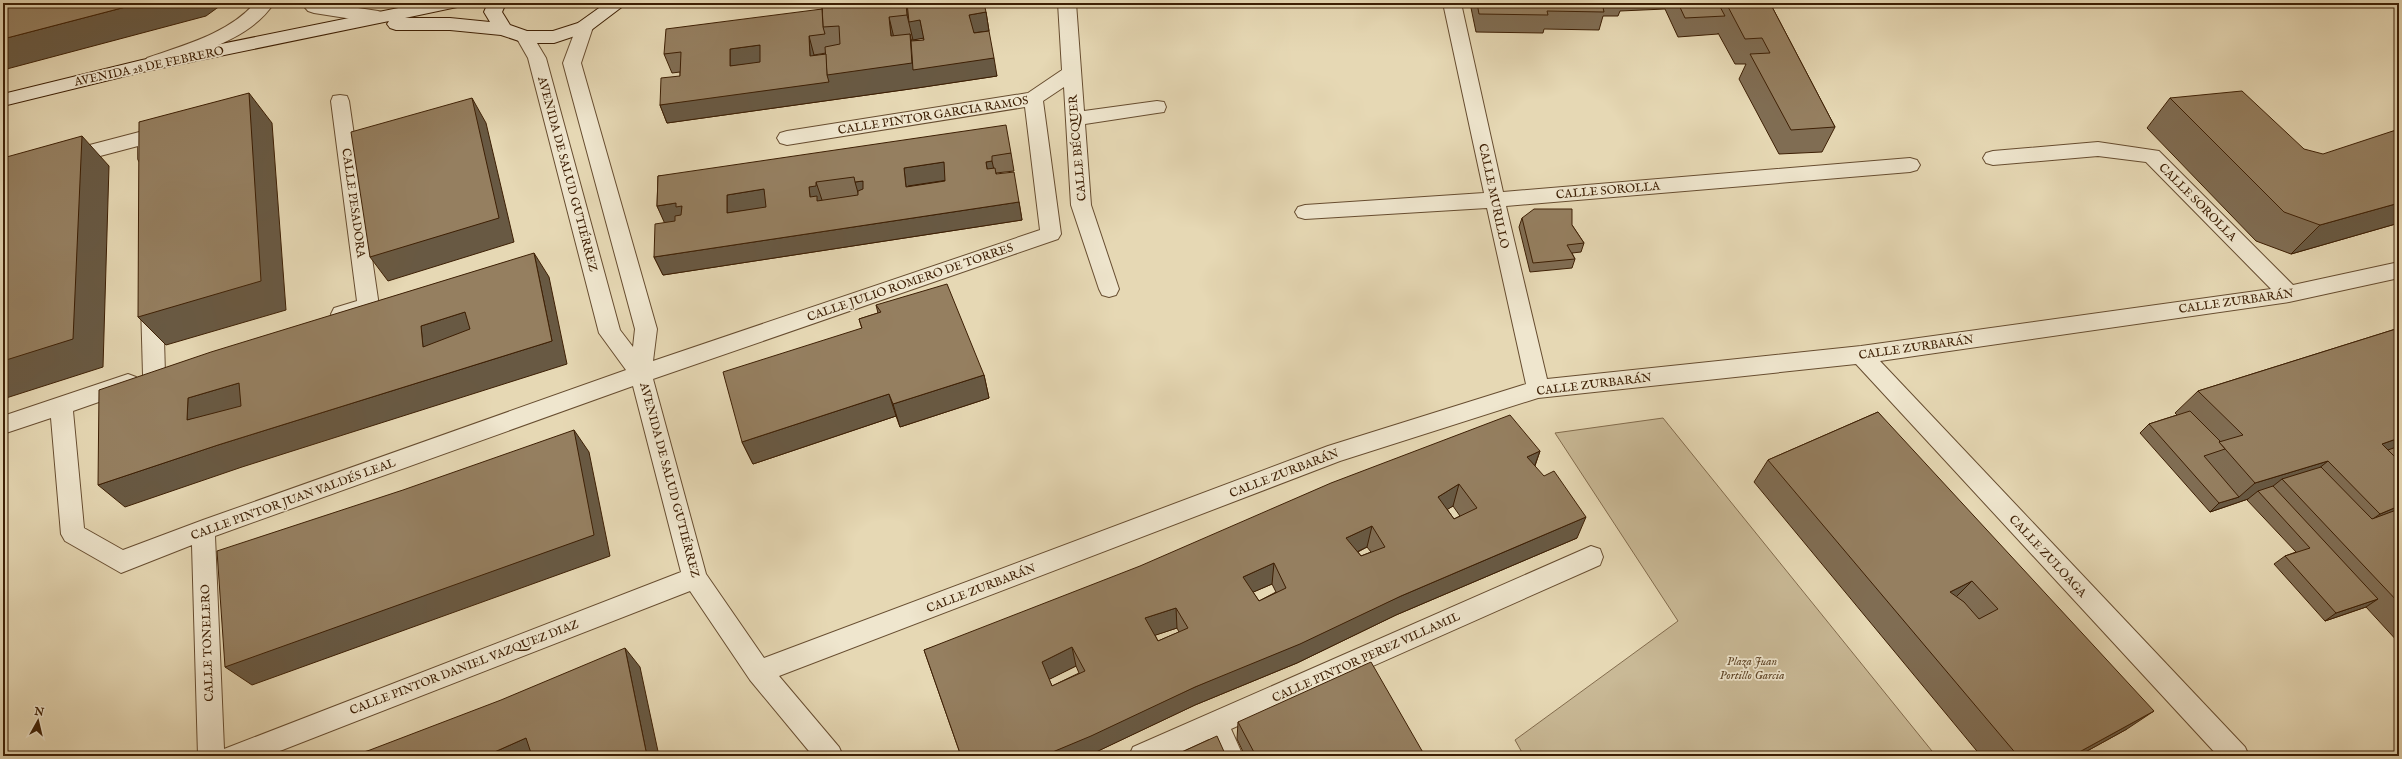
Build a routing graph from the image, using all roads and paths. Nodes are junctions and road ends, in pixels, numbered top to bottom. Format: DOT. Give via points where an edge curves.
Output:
graph roads {
  1 [pos="265,3"];
  2 [pos="310,3"];
  3 [pos="451,3"];
  4 [pos="497,3"];
  5 [pos="1067,3"];
  6 [pos="1452,3"];
  7 [pos="612,5"];
  8 [pos="378,17"];
  9 [pos="584,27"];
  10 [pos="503,29"];
  11 [pos="295,36"];
  12 [pos="525,37"];
  13 [pos="142,66"];
  14 [pos="1071,73"];
  15 [pos="1033,99"];
  16 [pos="3,100"];
  17 [pos="340,101"];
  18 [pos="1157,107"];
  19 [pos="1074,119"];
  20 [pos="787,138"];
  21 [pos="1993,158"];
  22 [pos="48,163"];
  23 [pos="1910,164"];
  24 [pos="148,177"];
  25 [pos="1494,200"];
  26 [pos="1306,212"];
  27 [pos="2399,270"];
  28 [pos="152,288"];
  29 [pos="1109,288"];
  30 [pos="2290,294"];
  31 [pos="324,320"];
  32 [pos="1861,355"];
  33 [pos="176,368"];
  34 [pos="641,374"];
  35 [pos="154,375"];
  36 [pos="1538,389"];
  37 [pos="61,404"];
  38 [pos="3,425"];
  39 [pos="203,530"];
  40 [pos="1591,557"];
  41 [pos="695,578"];
  42 [pos="758,672"];
  43 [pos="1215,724"];
  44 [pos="211,756"];
  45 [pos="234,756"];
  46 [pos="830,756"];
  47 [pos="1142,756"];
  48 [pos="1230,756"];
  49 [pos="2236,756"];
  1 -- 13 [label="street" via="256,14 210,42"];
  2 -- 8 [label="street" via="314,7"];
  3 -- 8 [label="street, AVENIDA 28 DE FEBRERO"];
  4 -- 10 [label="street" via="493,12"];
  5 -- 14 [label="street, CALLE BÉCQUER"];
  6 -- 25 [label="street, CALLE MURILLO"];
  7 -- 9 [label="street"];
  8 -- 11 [label="street, AVENIDA 28 DE FEBRERO"];
  9 -- 12 [label="street, AVENIDA 28 DE FEBRERO" via="554,37"];
  9 -- 34 [label="street, AVENIDA DE SALUD GUTIÉRREZ" via="572,63 646,329"];
  10 -- 11 [label="street, AVENIDA 28 DE FEBRERO" via="399,23"];
  10 -- 12 [label="street, AVENIDA 28 DE FEBRERO"];
  11 -- 13 [label="street, AVENIDA 28 DE FEBRERO"];
  12 -- 34 [label="street, AVENIDA DE SALUD GUTIÉRREZ" via="537,58 610,333"];
  13 -- 16 [label="street, AVENIDA 28 DE FEBRERO"];
  14 -- 15 [label="street, CALLE PINTOR GARCIA RAMOS"];
  14 -- 19 [label="street, CALLE BÉCQUER"];
  15 -- 20 [label="street, CALLE PINTOR GARCIA RAMOS"];
  15 -- 34 [label="street, CALLE JULIO ROMERO DE TORRES" via="1051,234"];
  17 -- 31 [label="street, CALLE PESADORA" via="368,306"];
  18 -- 19 [label="street"];
  19 -- 29 [label="street, CALLE BÉCQUER" via="1081,205"];
  21 -- 30 [label="street, CALLE SOROLLA" via="2098,149 2152,156"];
  22 -- 24 [label="street" via="147,137"];
  23 -- 25 [label="street, CALLE SOROLLA"];
  25 -- 26 [label="street, CALLE SOROLLA"];
  25 -- 36 [label="street, CALLE MURILLO"];
  27 -- 30 [label="street, CALLE ZURBARÁN"];
  28 -- 35 [label="street"];
  30 -- 32 [label="street, CALLE ZURBARÁN"];
  32 -- 36 [label="street, CALLE ZURBARÁN"];
  32 -- 49 [label="street, CALLE ZULOAGA"];
  33 -- 35 [label="street"];
  34 -- 39 [label="street, CALLE PINTOR JUAN VALDÉS LEAL"];
  34 -- 41 [label="street, AVENIDA DE SALUD GUTIÉRREZ"];
  35 -- 37 [label="street"];
  36 -- 42 [label="street, CALLE ZURBARÁN" via="1336,453"];
  37 -- 38 [label="street"];
  37 -- 39 [label="street, CALLE PINTOR JUAN VALDÉS LEAL" via="73,534 121,562"];
  39 -- 44 [label="street, CALLE TONELERO"];
  40 -- 43 [label="street, CALLE PINTOR PEREZ VILLAMIL"];
  41 -- 42 [label="street, AVENIDA DE SALUD GUTIÉRREZ"];
  41 -- 45 [label="street, CALLE PINTOR DANIEL VAZQUEZ DIAZ"];
  42 -- 46 [label="street, AVENIDA DE SALUD GUTIÉRREZ"];
  43 -- 47 [label="street, CALLE PINTOR PEREZ VILLAMIL"];
  43 -- 48 [label="street"];
}
